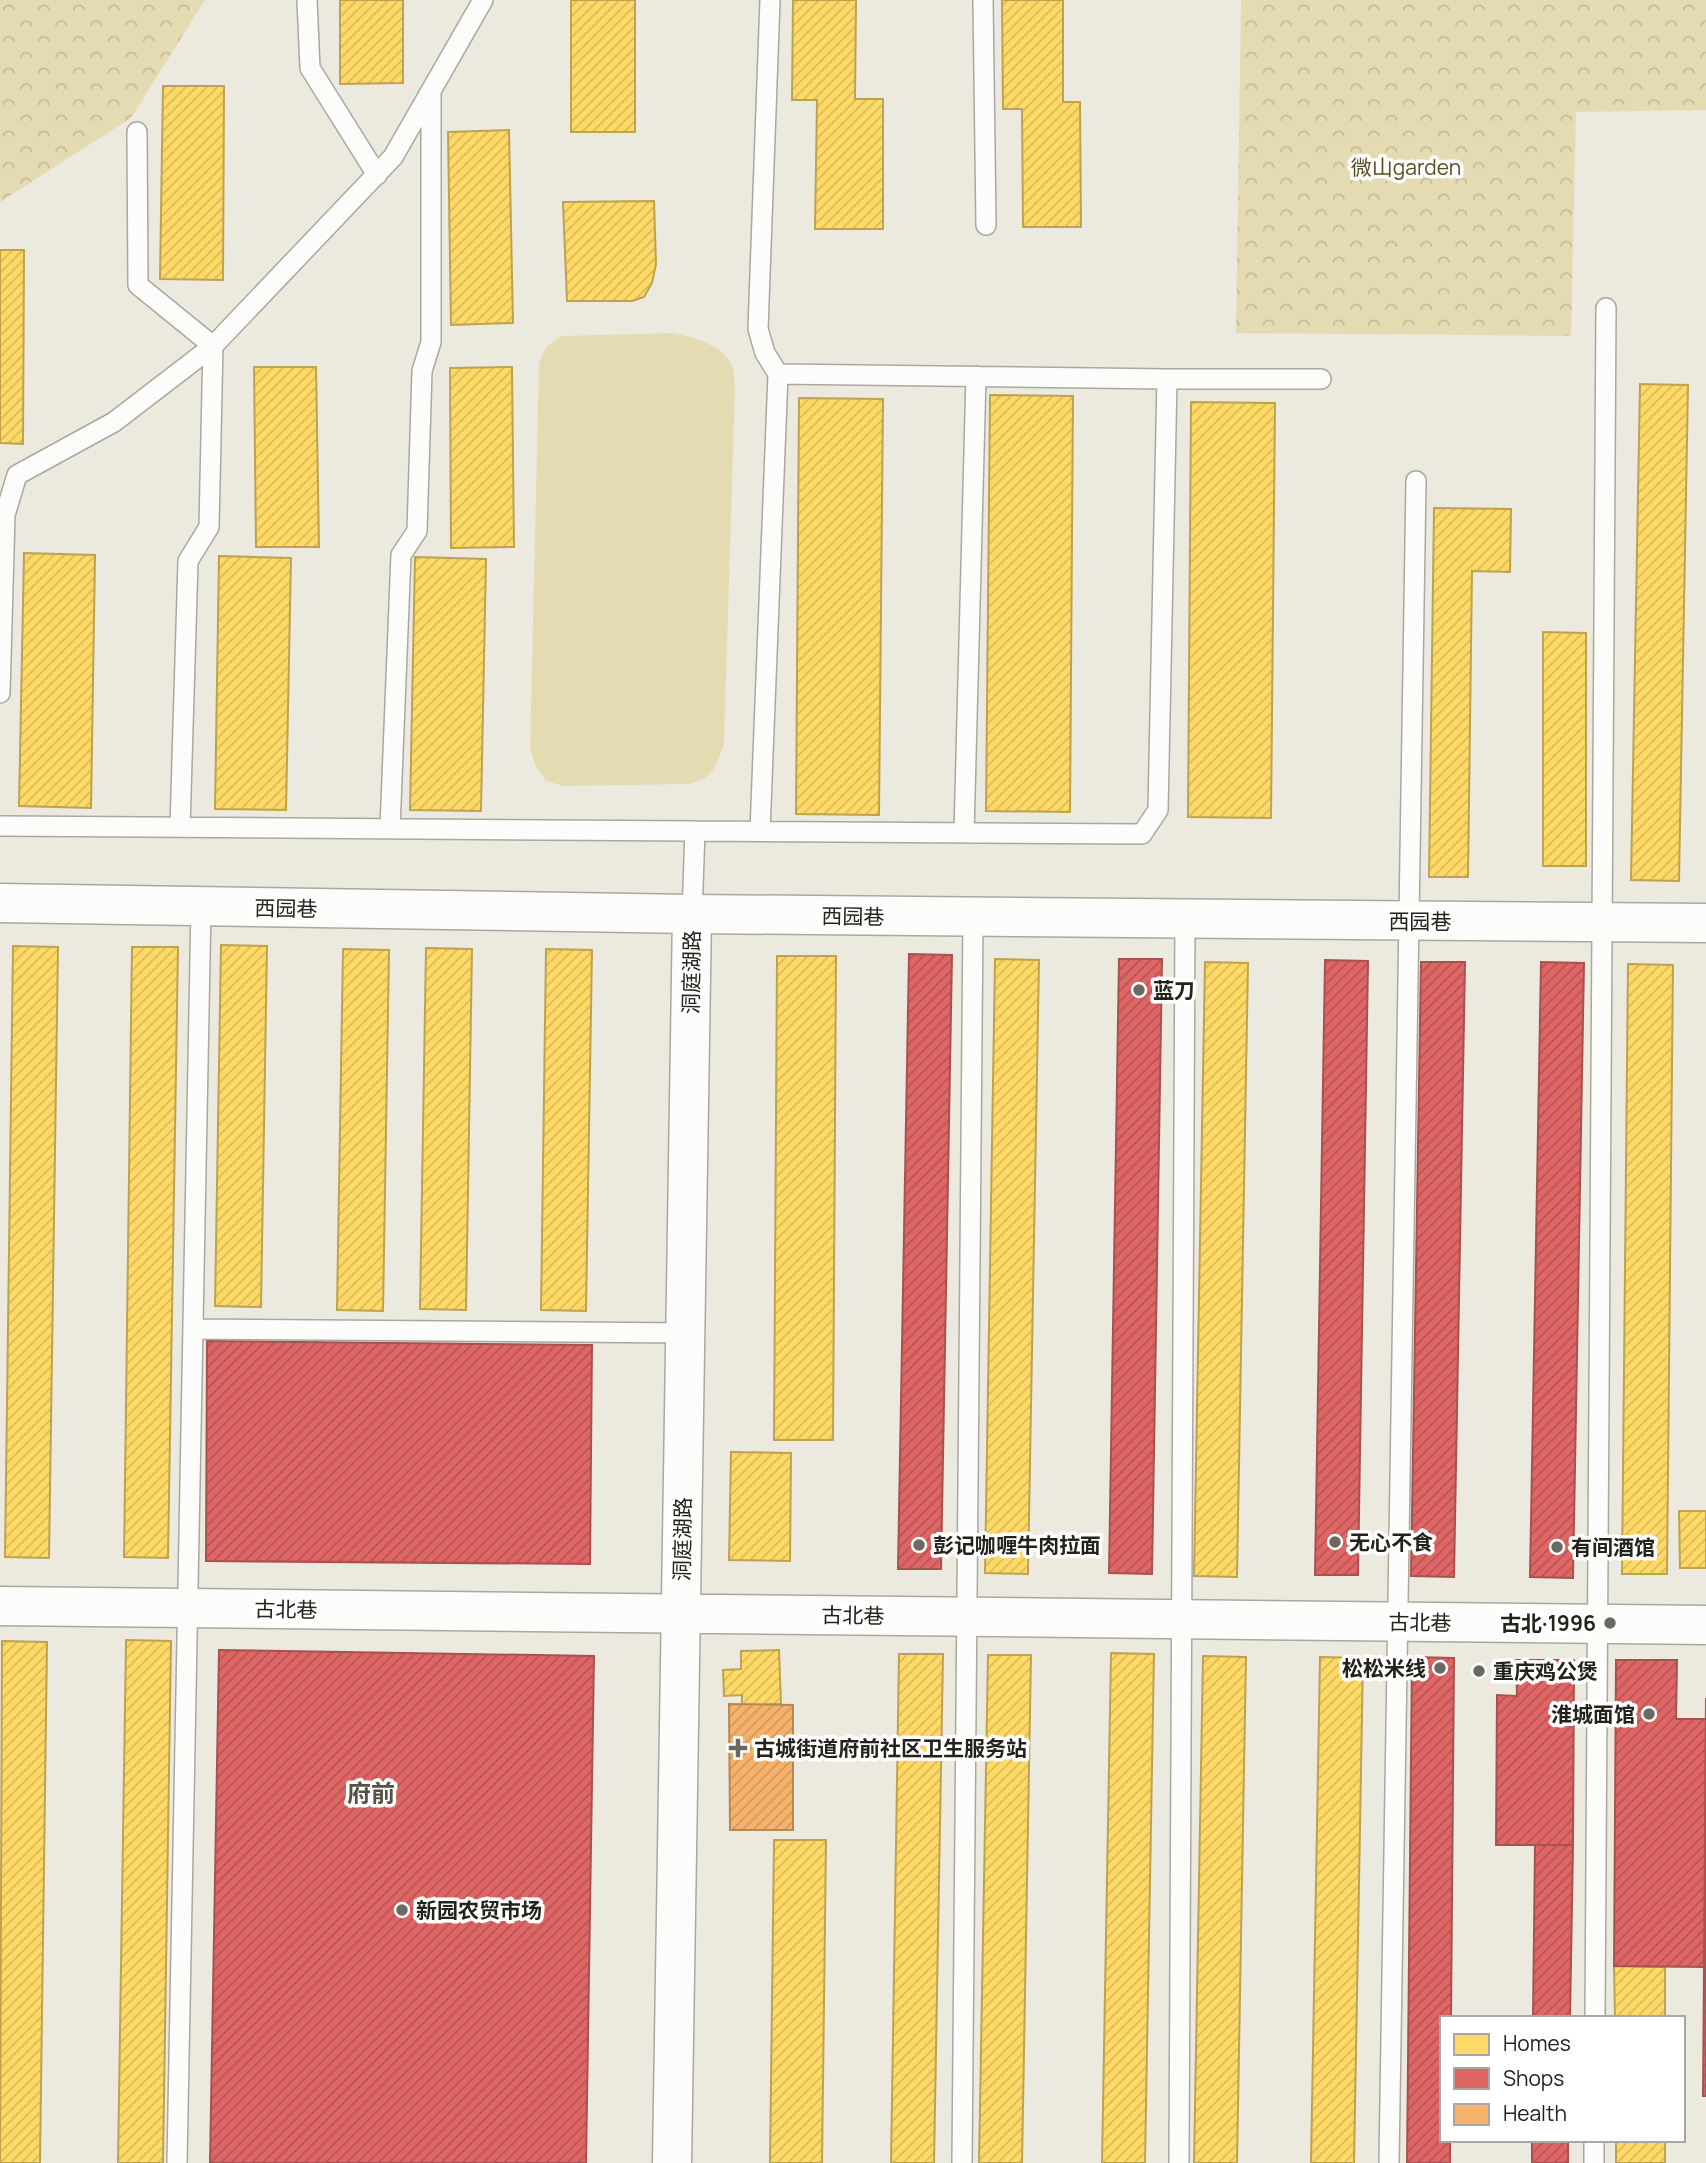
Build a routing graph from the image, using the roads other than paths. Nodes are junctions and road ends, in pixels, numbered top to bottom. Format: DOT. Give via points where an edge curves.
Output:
graph roads {
  1 [pos="307,0"];
  2 [pos="483,0"];
  3 [pos="770,0"];
  4 [pos="983,0"];
  5 [pos="431,91"];
  6 [pos="137,132"];
  7 [pos="377,175"];
  8 [pos="986,225"];
  9 [pos="1606,308"];
  10 [pos="213,346"];
  11 [pos="778,374"];
  12 [pos="976,376"];
  13 [pos="1167,379"];
  14 [pos="1321,379"];
  15 [pos="1416,481"];
  16 [pos="3,514"];
  17 [pos="0,693"];
  18 [pos="0,826"];
  19 [pos="180,827"];
  20 [pos="390,828"];
  21 [pos="695,831"];
  22 [pos="761,831"];
  23 [pos="964,832"];
  24 [pos="0,903"];
  25 [pos="201,906"];
  26 [pos="692,914"];
  27 [pos="973,917"];
  28 [pos="1185,919"];
  29 [pos="1409,920"];
  30 [pos="1601,922"];
  31 [pos="1706,923"];
  32 [pos="193,1329"];
  33 [pos="685,1333"];
  34 [pos="0,1606"];
  35 [pos="188,1608"];
  36 [pos="681,1613"];
  37 [pos="967,1617"];
  38 [pos="1180,1619"];
  39 [pos="1398,1622"];
  40 [pos="1598,1624"];
  41 [pos="1706,1625"];
  42 [pos="1595,2016"];
  43 [pos="1594,2142"];
  44 [pos="177,2163"];
  45 [pos="673,2163"];
  46 [pos="962,2163"];
  47 [pos="1179,2163"];
  48 [pos="1389,2163"];
  49 [pos="1594,2163"];
  1 -- 7 [label="lane" via="310,68"];
  2 -- 5 [label="lane"];
  3 -- 11 [label="lane" via="758,329 765,354"];
  4 -- 8 [label="lane"];
  5 -- 7 [label="lane" via="393,157"];
  5 -- 20 [label="lane" via="432,342 422,371 417,531 401,555"];
  6 -- 10 [label="lane" via="138,285"];
  7 -- 10 [label="lane"];
  9 -- 30 [label="lane"];
  10 -- 16 [label="lane" via="114,422 17,475"];
  10 -- 19 [label="lane" via="209,527 188,561"];
  11 -- 12 [label="lane"];
  11 -- 22 [label="lane"];
  12 -- 13 [label="lane"];
  12 -- 23 [label="lane"];
  13 -- 14 [label="lane"];
  13 -- 23 [label="lane" via="1158,810 1142,834"];
  15 -- 29 [label="lane"];
  16 -- 17 [label="lane"];
  18 -- 19 [label="lane"];
  19 -- 20 [label="lane"];
  20 -- 21 [label="lane"];
  21 -- 22 [label="lane"];
  21 -- 26 [label="lane"];
  22 -- 23 [label="lane"];
  24 -- 25 [label="street, 西园巷"];
  25 -- 26 [label="street, 西园巷"];
  25 -- 32 [label="lane"];
  26 -- 27 [label="street, 西园巷"];
  26 -- 33 [label="street, 洞庭湖路"];
  27 -- 28 [label="street, 西园巷"];
  27 -- 37 [label="lane"];
  28 -- 29 [label="street, 西园巷"];
  28 -- 38 [label="lane"];
  29 -- 30 [label="street, 西园巷"];
  29 -- 39 [label="lane"];
  30 -- 31 [label="street, 西园巷"];
  30 -- 40 [label="lane"];
  32 -- 33 [label="lane"];
  32 -- 35 [label="lane"];
  33 -- 36 [label="street, 洞庭湖路"];
  34 -- 35 [label="street, 古北巷"];
  35 -- 36 [label="street, 古北巷"];
  35 -- 44 [label="lane"];
  36 -- 37 [label="street, 古北巷"];
  36 -- 45 [label="street, 洞庭湖路"];
  37 -- 38 [label="street, 古北巷"];
  37 -- 46 [label="lane"];
  38 -- 39 [label="street, 古北巷"];
  38 -- 47 [label="lane"];
  39 -- 40 [label="street, 古北巷"];
  39 -- 48 [label="lane"];
  40 -- 41 [label="street, 古北巷"];
  40 -- 42 [label="lane"];
  43 -- 49 [label="lane"];
}
